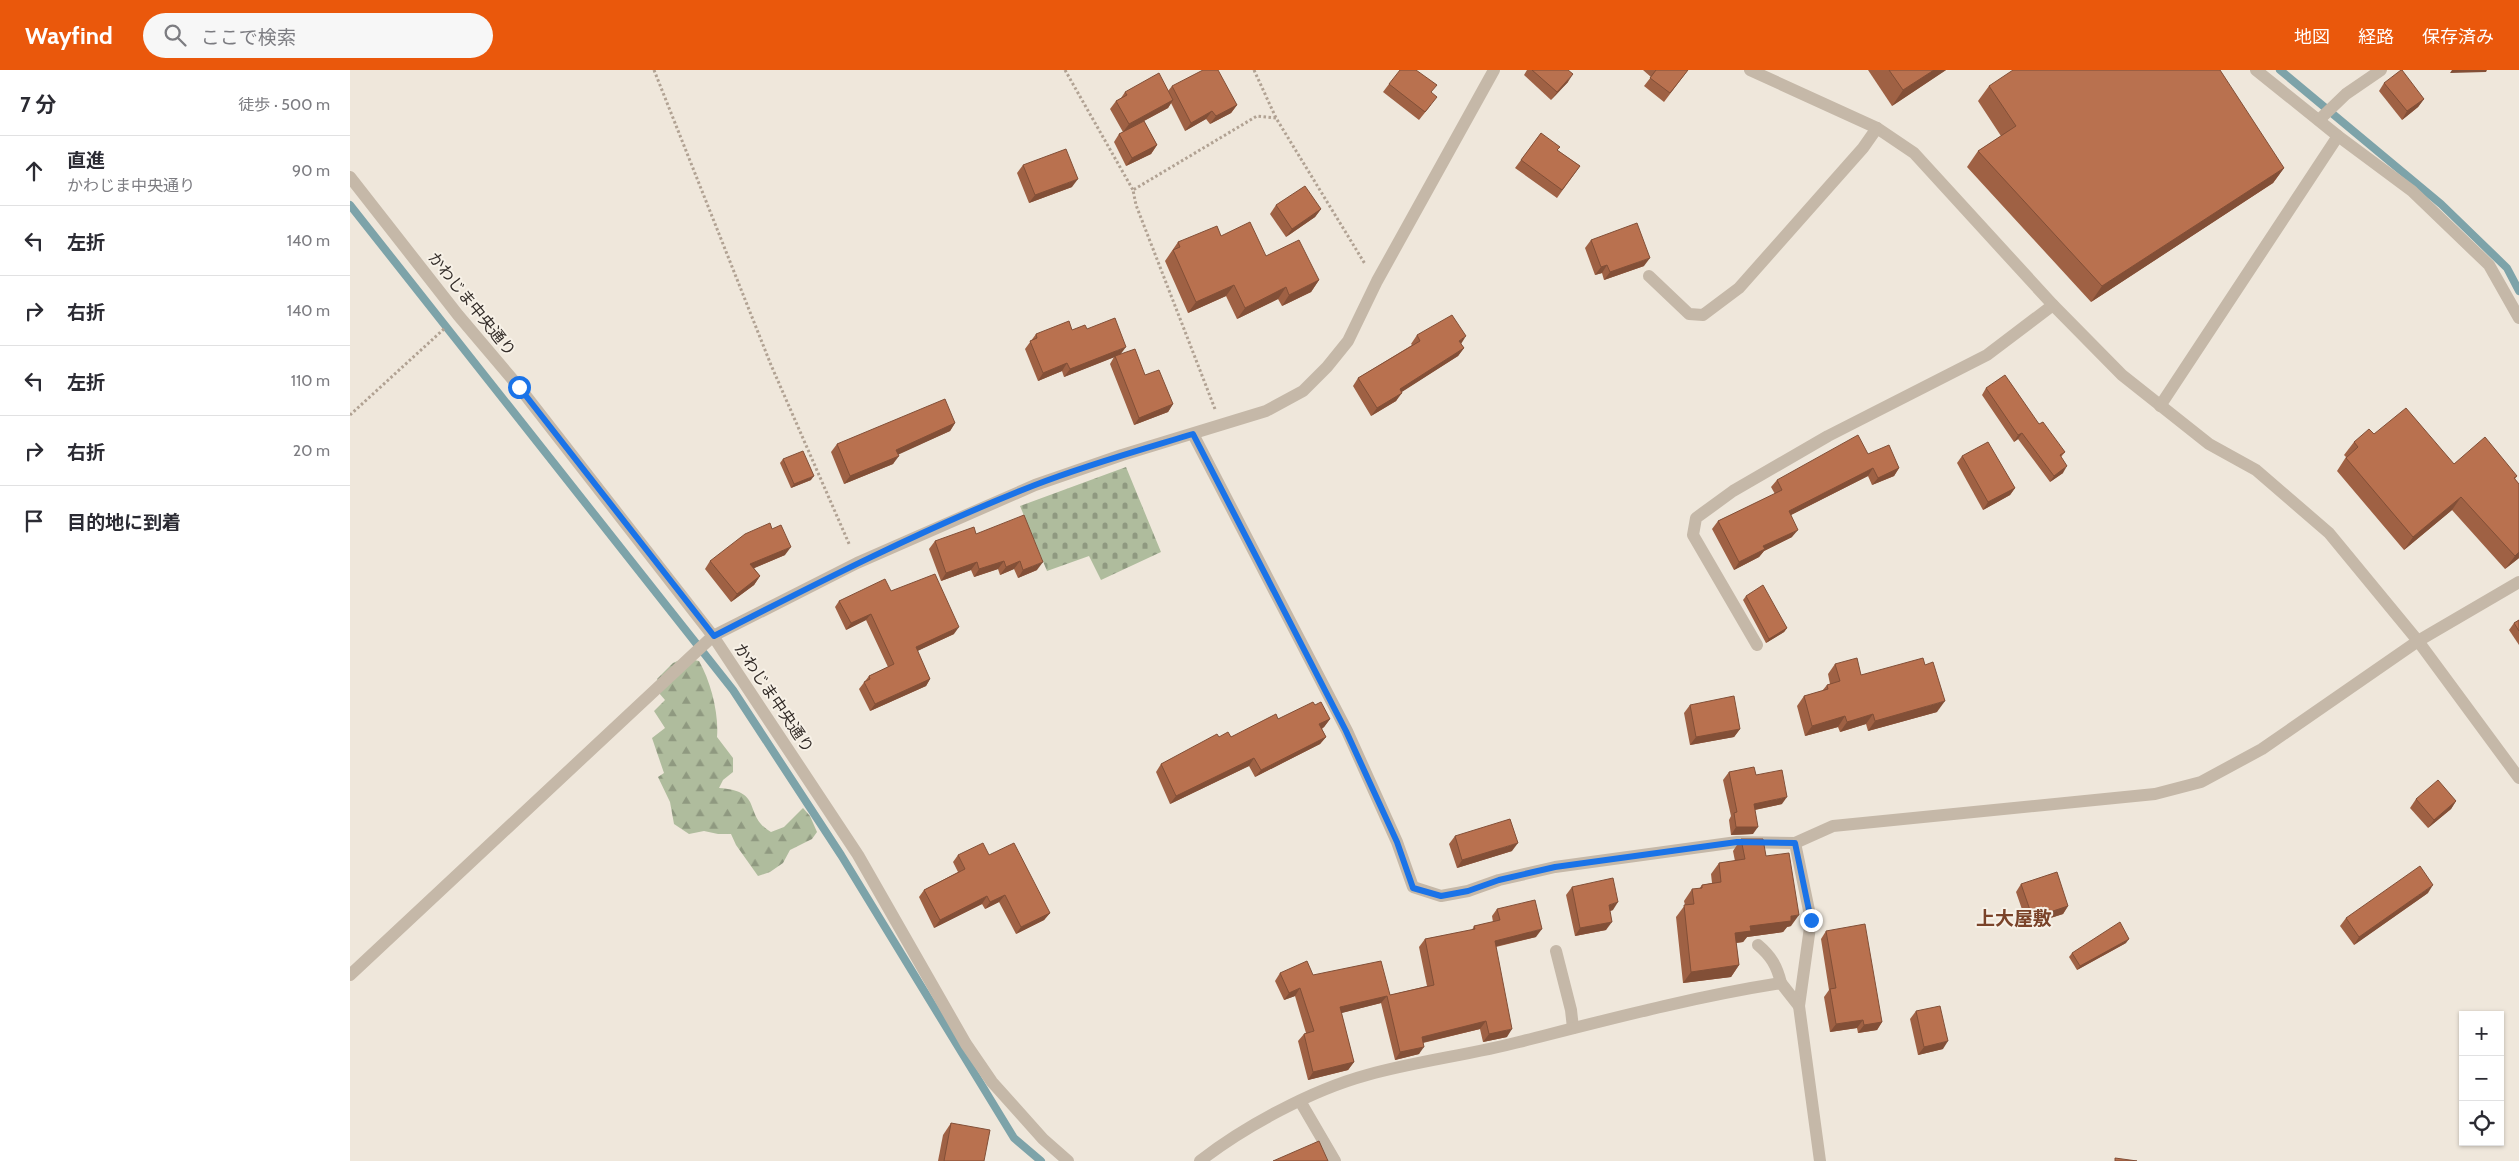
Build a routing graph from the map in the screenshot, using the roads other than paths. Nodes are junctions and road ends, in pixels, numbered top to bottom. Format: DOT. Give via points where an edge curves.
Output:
graph roads {
  1 [pos="1494,70"];
  2 [pos="1750,70"];
  3 [pos="2256,70"];
  4 [pos="2381,70"];
  5 [pos="2318,120"];
  6 [pos="1877,128"];
  7 [pos="2338,136"];
  8 [pos="350,177"];
  9 [pos="1649,276"];
  10 [pos="2053,305"];
  11 [pos="2517,311"];
  12 [pos="2160,406"];
  13 [pos="1193,434"];
  14 [pos="2519,582"];
  15 [pos="714,636"];
  16 [pos="2418,641"];
  17 [pos="1757,645"];
  18 [pos="2519,778"];
  19 [pos="1795,843"];
  20 [pos="1758,945"];
  21 [pos="1556,952"];
  22 [pos="350,975"];
  23 [pos="1781,983"];
  24 [pos="1799,1006"];
  25 [pos="1573,1028"];
  26 [pos="1300,1101"];
  27 [pos="1068,1161"];
  28 [pos="1200,1161"];
  29 [pos="1335,1161"];
  30 [pos="1820,1161"];
  1 -- 13 [label="street" via="1377,280 1348,340 1327,367 1303,391 1266,411"];
  2 -- 6 [label="street"];
  3 -- 5 [label="street"];
  4 -- 5 [label="street" via="2346,94"];
  5 -- 7 [label="street"];
  6 -- 9 [label="street" via="1739,288 1717,306 1703,315 1689,314"];
  6 -- 10 [label="street" via="1914,153"];
  7 -- 11 [label="street" via="2412,191 2490,264"];
  7 -- 12 [label="street"];
  8 -- 15 [label="street, かわじま中央通り"];
  10 -- 12 [label="street" via="2122,375"];
  10 -- 17 [label="street" via="1987,355 1828,436 1733,491 1696,518 1693,535"];
  12 -- 16 [label="street" via="2209,444 2256,470 2329,533"];
  13 -- 15 [label="street" via="1035,485 857,563"];
  13 -- 19 [label="street" via="1346,731 1397,842 1413,888 1441,896 1555,867 1737,842"];
  14 -- 16 [label="street"];
  15 -- 22 [label="street"];
  15 -- 27 [label="street, かわじま中央通り" via="858,855 982,1067 1016,1111"];
  16 -- 18 [label="street"];
  16 -- 19 [label="street" via="2262,749 2201,782 2155,794 1833,826"];
  19 -- 24 [label="street" via="1811,920"];
  20 -- 23 [label="street" via="1778,968"];
  21 -- 25 [label="street"];
  23 -- 24 [label="street"];
  23 -- 25 [label="street" via="1716,993"];
  24 -- 30 [label="street"];
  25 -- 26 [label="street" via="1365,1075"];
  26 -- 28 [label="street" via="1250,1127"];
  26 -- 29 [label="street"];
}
